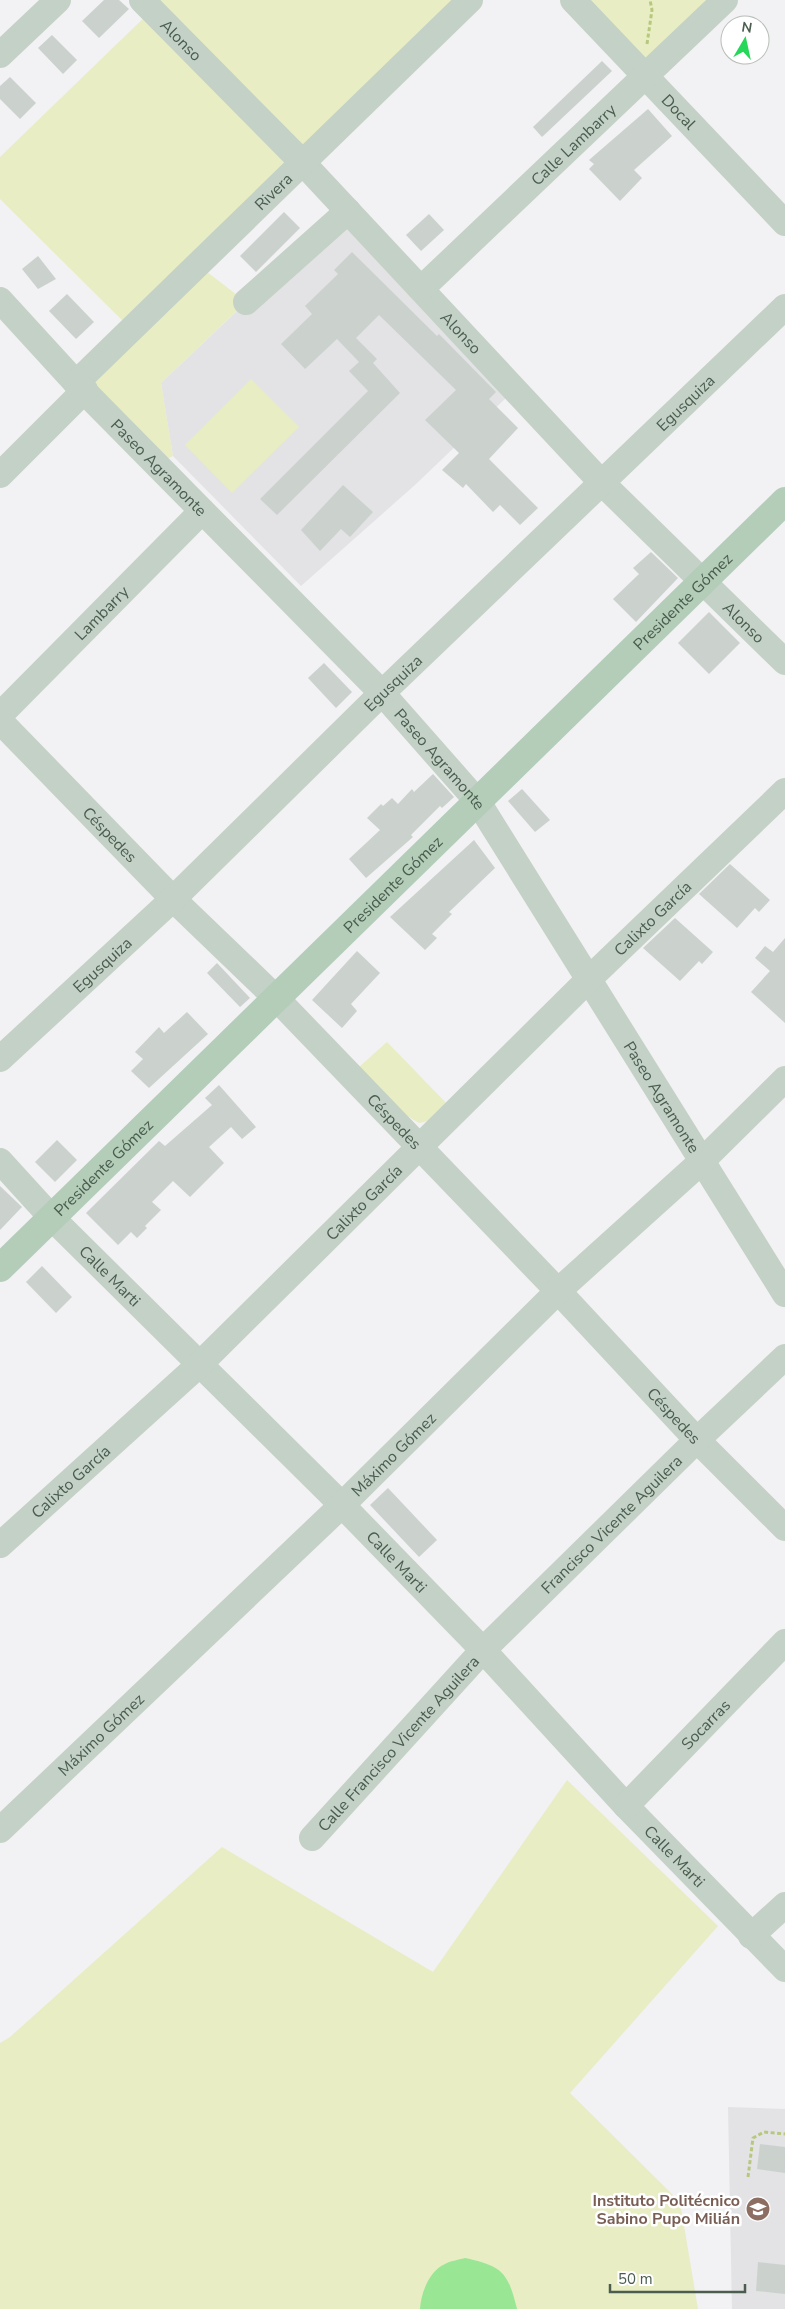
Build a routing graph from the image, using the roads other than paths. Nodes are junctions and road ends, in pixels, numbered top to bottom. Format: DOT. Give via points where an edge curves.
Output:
graph roads {
  1 [pos="58,0"];
  2 [pos="142,0"];
  3 [pos="470,0"];
  4 [pos="572,0"];
  5 [pos="725,0"];
  6 [pos="0,56"];
  7 [pos="645,77"];
  8 [pos="303,163"];
  9 [pos="348,211"];
  10 [pos="785,223"];
  11 [pos="421,289"];
  12 [pos="246,302"];
  13 [pos="2,306"];
  14 [pos="785,307"];
  15 [pos="81,386"];
  16 [pos="0,475"];
  17 [pos="602,482"];
  18 [pos="785,501"];
  19 [pos="202,511"];
  20 [pos="704,580"];
  21 [pos="785,662"];
  22 [pos="382,693"];
  23 [pos="0,715"];
  24 [pos="0,721"];
  25 [pos="785,791"];
  26 [pos="478,802"];
  27 [pos="173,899"];
  28 [pos="589,979"];
  29 [pos="277,999"];
  30 [pos="0,1059"];
  31 [pos="785,1079"];
  32 [pos="419,1147"];
  33 [pos="0,1161"];
  34 [pos="701,1162"];
  35 [pos="52,1218"];
  36 [pos="0,1268"];
  37 [pos="558,1290"];
  38 [pos="785,1294"];
  39 [pos="785,1357"];
  40 [pos="200,1364"];
  41 [pos="697,1440"];
  42 [pos="342,1505"];
  43 [pos="785,1528"];
  44 [pos="0,1544"];
  45 [pos="785,1642"];
  46 [pos="483,1650"];
  47 [pos="626,1806"];
  48 [pos="1,1825"];
  49 [pos="312,1838"];
  50 [pos="785,1905"];
  51 [pos="751,1936"];
  52 [pos="785,1969"];
  1 -- 6 [label="street"];
  2 -- 8 [label="street, Alonso"];
  3 -- 8 [label="street, Rivera"];
  4 -- 7 [label="street, Docal"];
  5 -- 7 [label="street, Calle Lambarry"];
  7 -- 10 [label="street, Docal"];
  7 -- 11 [label="street, Calle Lambarry"];
  8 -- 9 [label="street, Alonso"];
  8 -- 15 [label="street, Rivera"];
  9 -- 11 [label="street, Alonso"];
  9 -- 12 [label="street"];
  11 -- 17 [label="street, Alonso"];
  13 -- 15 [label="street, Paseo Agramonte"];
  14 -- 17 [label="street, Egusquiza"];
  15 -- 16 [label="street, Rivera"];
  15 -- 19 [label="street, Paseo Agramonte"];
  17 -- 20 [label="street, Alonso"];
  17 -- 22 [label="street, Egusquiza"];
  18 -- 20 [label="main road, Presidente Gómez"];
  19 -- 22 [label="street, Paseo Agramonte"];
  19 -- 23 [label="street, Lambarry"];
  20 -- 21 [label="street, Alonso"];
  20 -- 26 [label="main road, Presidente Gómez"];
  22 -- 26 [label="street, Paseo Agramonte"];
  22 -- 27 [label="street, Egusquiza"];
  24 -- 27 [label="street, Céspedes"];
  25 -- 28 [label="street, Calixto García"];
  26 -- 28 [label="street, Paseo Agramonte"];
  26 -- 29 [label="main road, Presidente Gómez"];
  27 -- 29 [label="street, Céspedes"];
  27 -- 30 [label="street, Egusquiza"];
  28 -- 32 [label="street, Calixto García"];
  28 -- 34 [label="street, Paseo Agramonte"];
  29 -- 32 [label="street, Céspedes"];
  29 -- 35 [label="main road, Presidente Gómez"];
  31 -- 34 [label="street, Máximo Gómez"];
  32 -- 37 [label="street, Céspedes"];
  32 -- 40 [label="street, Calixto García"];
  33 -- 35 [label="street, Calle Marti"];
  34 -- 37 [label="street, Máximo Gómez"];
  34 -- 38 [label="street, Paseo Agramonte"];
  35 -- 36 [label="main road, Presidente Gómez"];
  35 -- 40 [label="street, Calle Marti"];
  37 -- 41 [label="street, Céspedes"];
  37 -- 42 [label="street, Máximo Gómez"];
  39 -- 41 [label="street, Francisco Vicente Aguilera"];
  40 -- 42 [label="street, Calle Marti"];
  40 -- 44 [label="street, Calixto García"];
  41 -- 43 [label="street, Céspedes"];
  41 -- 46 [label="street, Francisco Vicente Aguilera"];
  42 -- 46 [label="street, Calle Marti"];
  42 -- 48 [label="street, Máximo Gómez"];
  45 -- 47 [label="street, Socarras"];
  46 -- 47 [label="street, Calle Marti"];
  46 -- 49 [label="street, Calle Francisco Vicente Aguilera"];
  47 -- 51 [label="street, Calle Marti"];
  50 -- 51 [label="street"];
  51 -- 52 [label="street, Calle Marti"];
}
